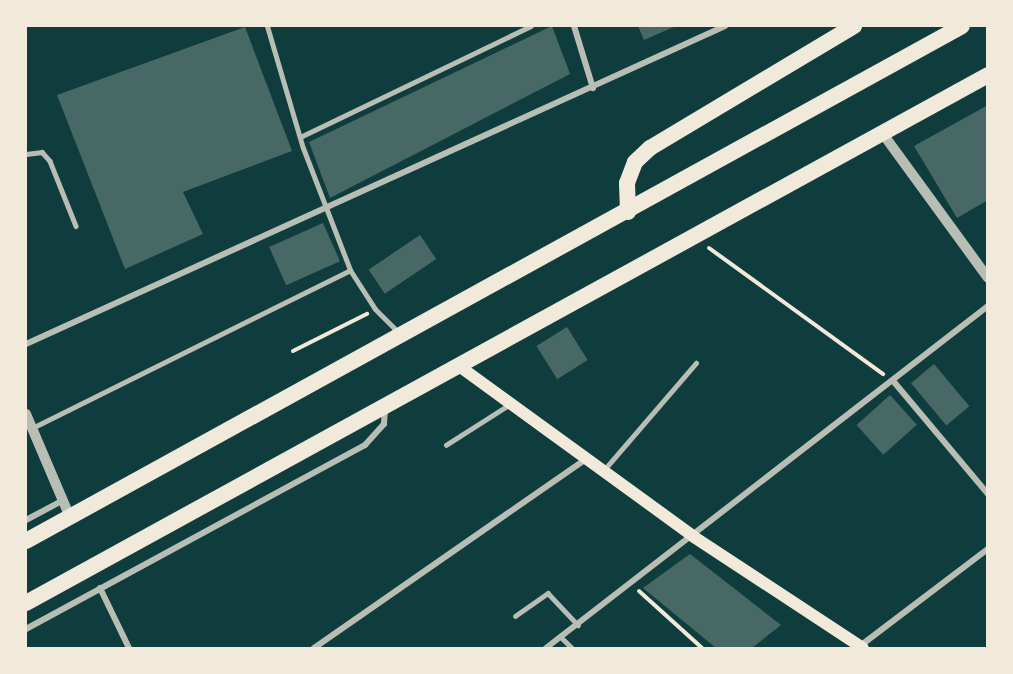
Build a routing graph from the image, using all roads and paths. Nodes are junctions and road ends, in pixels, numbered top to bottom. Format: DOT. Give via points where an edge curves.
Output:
graph roads {
  1 [pos="267,26"];
  2 [pos="531,26"];
  3 [pos="574,26"];
  4 [pos="725,26"];
  5 [pos="854,26"];
  6 [pos="962,26"];
  7 [pos="987,75"];
  8 [pos="593,88"];
  9 [pos="883,134"];
  10 [pos="300,137"];
  11 [pos="26,154"];
  12 [pos="326,211"];
  13 [pos="628,212"];
  14 [pos="76,226"];
  15 [pos="694,237"];
  16 [pos="350,270"];
  17 [pos="987,278"];
  18 [pos="987,306"];
  19 [pos="375,309"];
  20 [pos="404,337"];
  21 [pos="26,344"];
  22 [pos="293,351"];
  23 [pos="696,363"];
  24 [pos="459,366"];
  25 [pos="894,382"];
  26 [pos="510,404"];
  27 [pos="386,406"];
  28 [pos="26,414"];
  29 [pos="32,428"];
  30 [pos="446,445"];
  31 [pos="585,460"];
  32 [pos="602,473"];
  33 [pos="987,494"];
  34 [pos="60,502"];
  35 [pos="70,517"];
  36 [pos="26,520"];
  37 [pos="694,537"];
  38 [pos="26,541"];
  39 [pos="987,549"];
  40 [pos="632,584"];
  41 [pos="100,588"];
  42 [pos="26,603"];
  43 [pos="515,616"];
  44 [pos="578,625"];
  45 [pos="26,629"];
  46 [pos="561,638"];
  47 [pos="129,648"];
  48 [pos="314,648"];
  49 [pos="546,648"];
  50 [pos="572,648"];
  51 [pos="702,648"];
  52 [pos="860,648"];
  1 -- 10 [label="street"];
  2 -- 10 [label="street"];
  3 -- 8 [label="street"];
  4 -- 8 [label="street"];
  5 -- 13 [label="highway" via="650,148 634,162 627,183"];
  6 -- 13 [label="highway"];
  7 -- 9 [label="highway"];
  8 -- 12 [label="street"];
  9 -- 15 [label="highway"];
  9 -- 17 [label="street"];
  10 -- 12 [label="street"];
  11 -- 14 [label="lane" via="42,152 50,161"];
  12 -- 16 [label="street"];
  12 -- 21 [label="street"];
  13 -- 20 [label="highway"];
  15 -- 24 [label="highway"];
  15 -- 25 [label="path"];
  16 -- 19 [label="street"];
  16 -- 29 [label="street"];
  18 -- 25 [label="street"];
  19 -- 20 [label="street"];
  19 -- 22 [label="path"];
  20 -- 35 [label="highway"];
  23 -- 32 [label="lane"];
  24 -- 26 [label="main road"];
  24 -- 27 [label="highway"];
  25 -- 33 [label="street"];
  25 -- 37 [label="street"];
  26 -- 30 [label="lane"];
  26 -- 31 [label="main road"];
  27 -- 41 [label="street" via="384,424 365,444"];
  27 -- 42 [label="highway"];
  28 -- 29 [label="street"];
  29 -- 34 [label="street"];
  31 -- 32 [label="main road"];
  31 -- 48 [label="street"];
  32 -- 37 [label="main road"];
  34 -- 35 [label="street"];
  34 -- 36 [label="street"];
  35 -- 38 [label="highway"];
  37 -- 40 [label="street"];
  37 -- 52 [label="main road"];
  39 -- 52 [label="street"];
  40 -- 44 [label="street"];
  40 -- 51 [label="path"];
  41 -- 45 [label="street"];
  41 -- 47 [label="street"];
  43 -- 44 [label="lane" via="548,593"];
  44 -- 46 [label="street"];
  46 -- 49 [label="street"];
  46 -- 50 [label="lane"];
}
